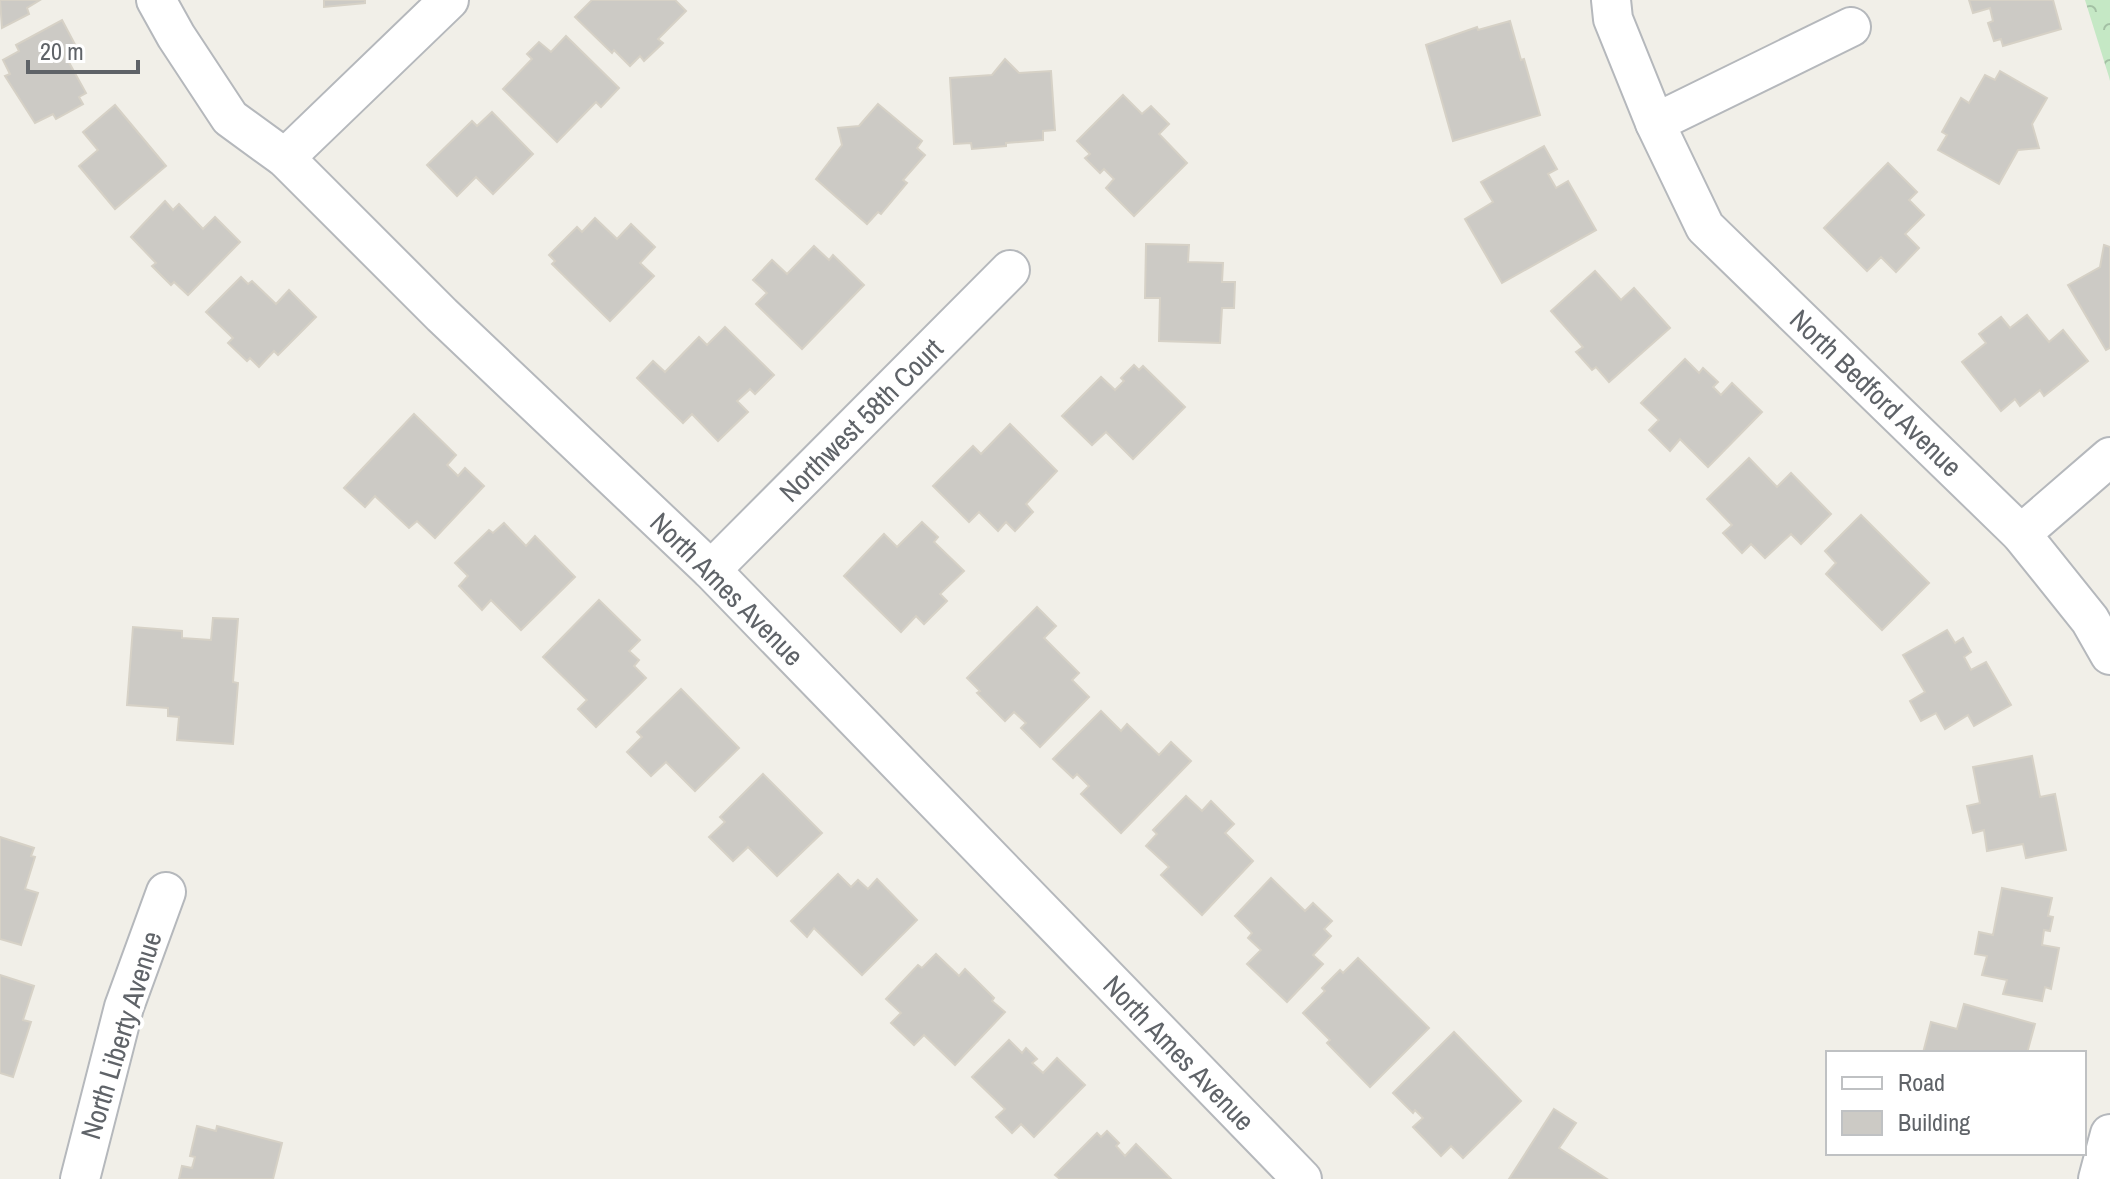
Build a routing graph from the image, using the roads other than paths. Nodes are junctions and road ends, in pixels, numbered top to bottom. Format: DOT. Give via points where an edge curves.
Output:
graph roads {
  1 [pos="156,0"];
  2 [pos="449,0"];
  3 [pos="1611,0"];
  4 [pos="1851,27"];
  5 [pos="1655,123"];
  6 [pos="285,158"];
  7 [pos="1010,270"];
  8 [pos="2110,457"];
  9 [pos="2021,534"];
  10 [pos="711,570"];
  11 [pos="2110,655"];
  12 [pos="166,892"];
  13 [pos="2110,1134"];
  14 [pos="80,1179"];
  15 [pos="1302,1179"];
  16 [pos="2098,1179"];
  1 -- 6 [label="street, North Ames Avenue" via="230,118"];
  2 -- 6 [label="street"];
  3 -- 5 [label="street, North Bedford Avenue" via="1613,19"];
  4 -- 5 [label="street"];
  5 -- 9 [label="street, North Bedford Avenue" via="1705,227"];
  6 -- 10 [label="street, North Ames Avenue"];
  7 -- 10 [label="street, Northwest 58th Court"];
  8 -- 9 [label="street"];
  9 -- 11 [label="street, North Bedford Avenue" via="2090,620"];
  10 -- 15 [label="street, North Ames Avenue"];
  12 -- 14 [label="street, North Liberty Avenue" via="124,1007"];
  13 -- 16 [label="street"];
}
